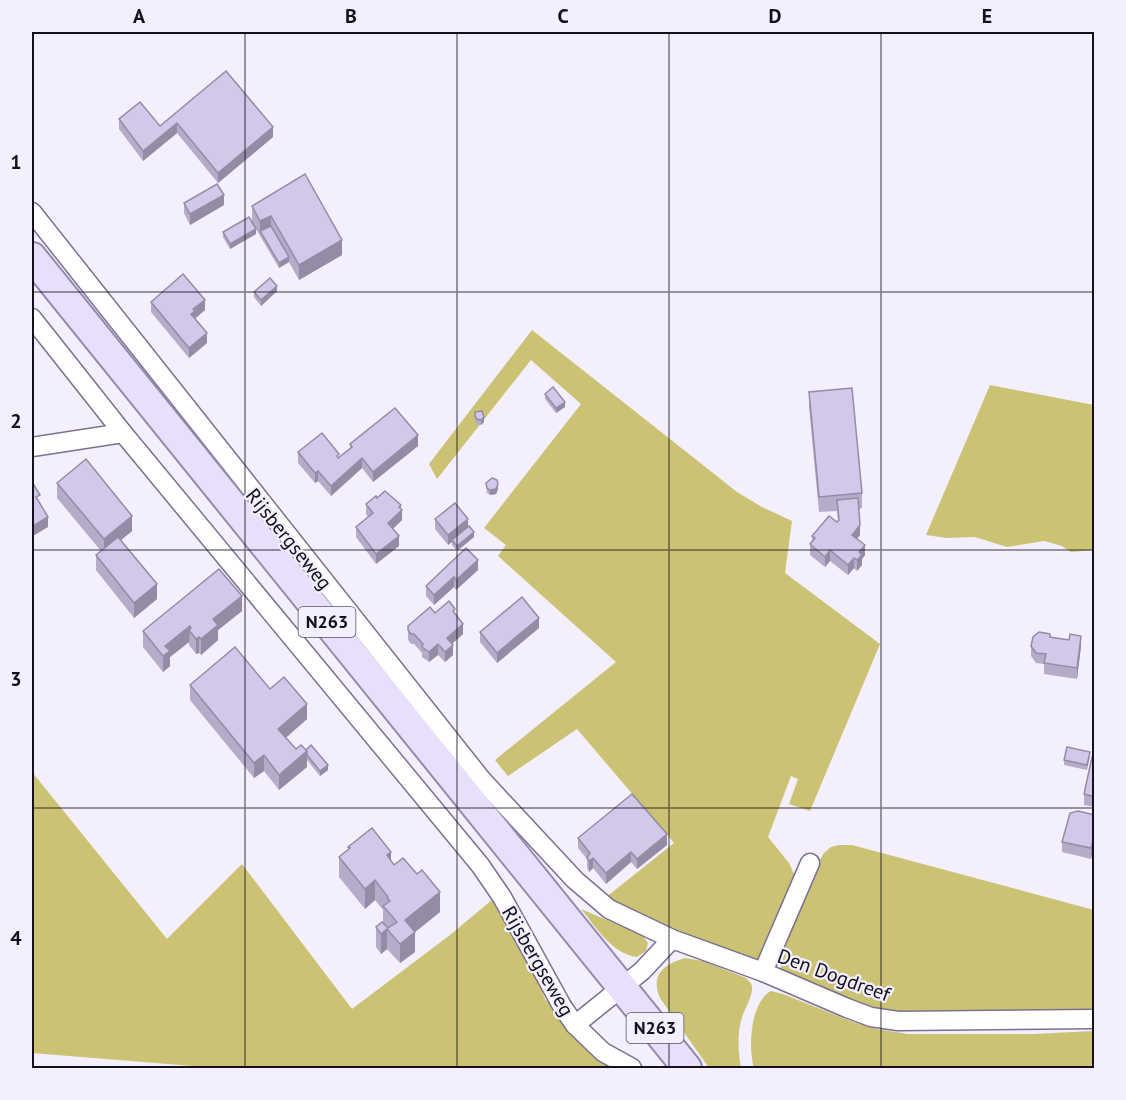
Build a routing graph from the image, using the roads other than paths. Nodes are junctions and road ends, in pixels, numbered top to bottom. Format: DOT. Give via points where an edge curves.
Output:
graph roads {
  1 [pos="32,213"];
  2 [pos="32,257"];
  3 [pos="32,318"];
  4 [pos="123,433"];
  5 [pos="32,447"];
  6 [pos="810,864"];
  7 [pos="672,939"];
  8 [pos="763,972"];
  9 [pos="623,987"];
  10 [pos="1095,1019"];
  11 [pos="576,1025"];
  12 [pos="632,1068"];
  13 [pos="687,1068"];
  1 -- 7 [label="street, Rijsbergseweg" via="482,780 576,880 609,909"];
  2 -- 9 [label="main road, Rijsbergseweg / N263"];
  3 -- 4 [label="street, Rijsbergseweg"];
  4 -- 5 [label="street"];
  4 -- 11 [label="street, Rijsbergseweg" via="480,865"];
  6 -- 8 [label="street"];
  7 -- 8 [label="street, Den Dogdreef"];
  7 -- 9 [label="street"];
  8 -- 10 [label="street, Den Dogdreef" via="871,1017 898,1021"];
  9 -- 11 [label="street, Rijsbergseweg"];
  9 -- 13 [label="main road, Rijsbergseweg / N263"];
  11 -- 12 [label="street" via="603,1052"];
}
